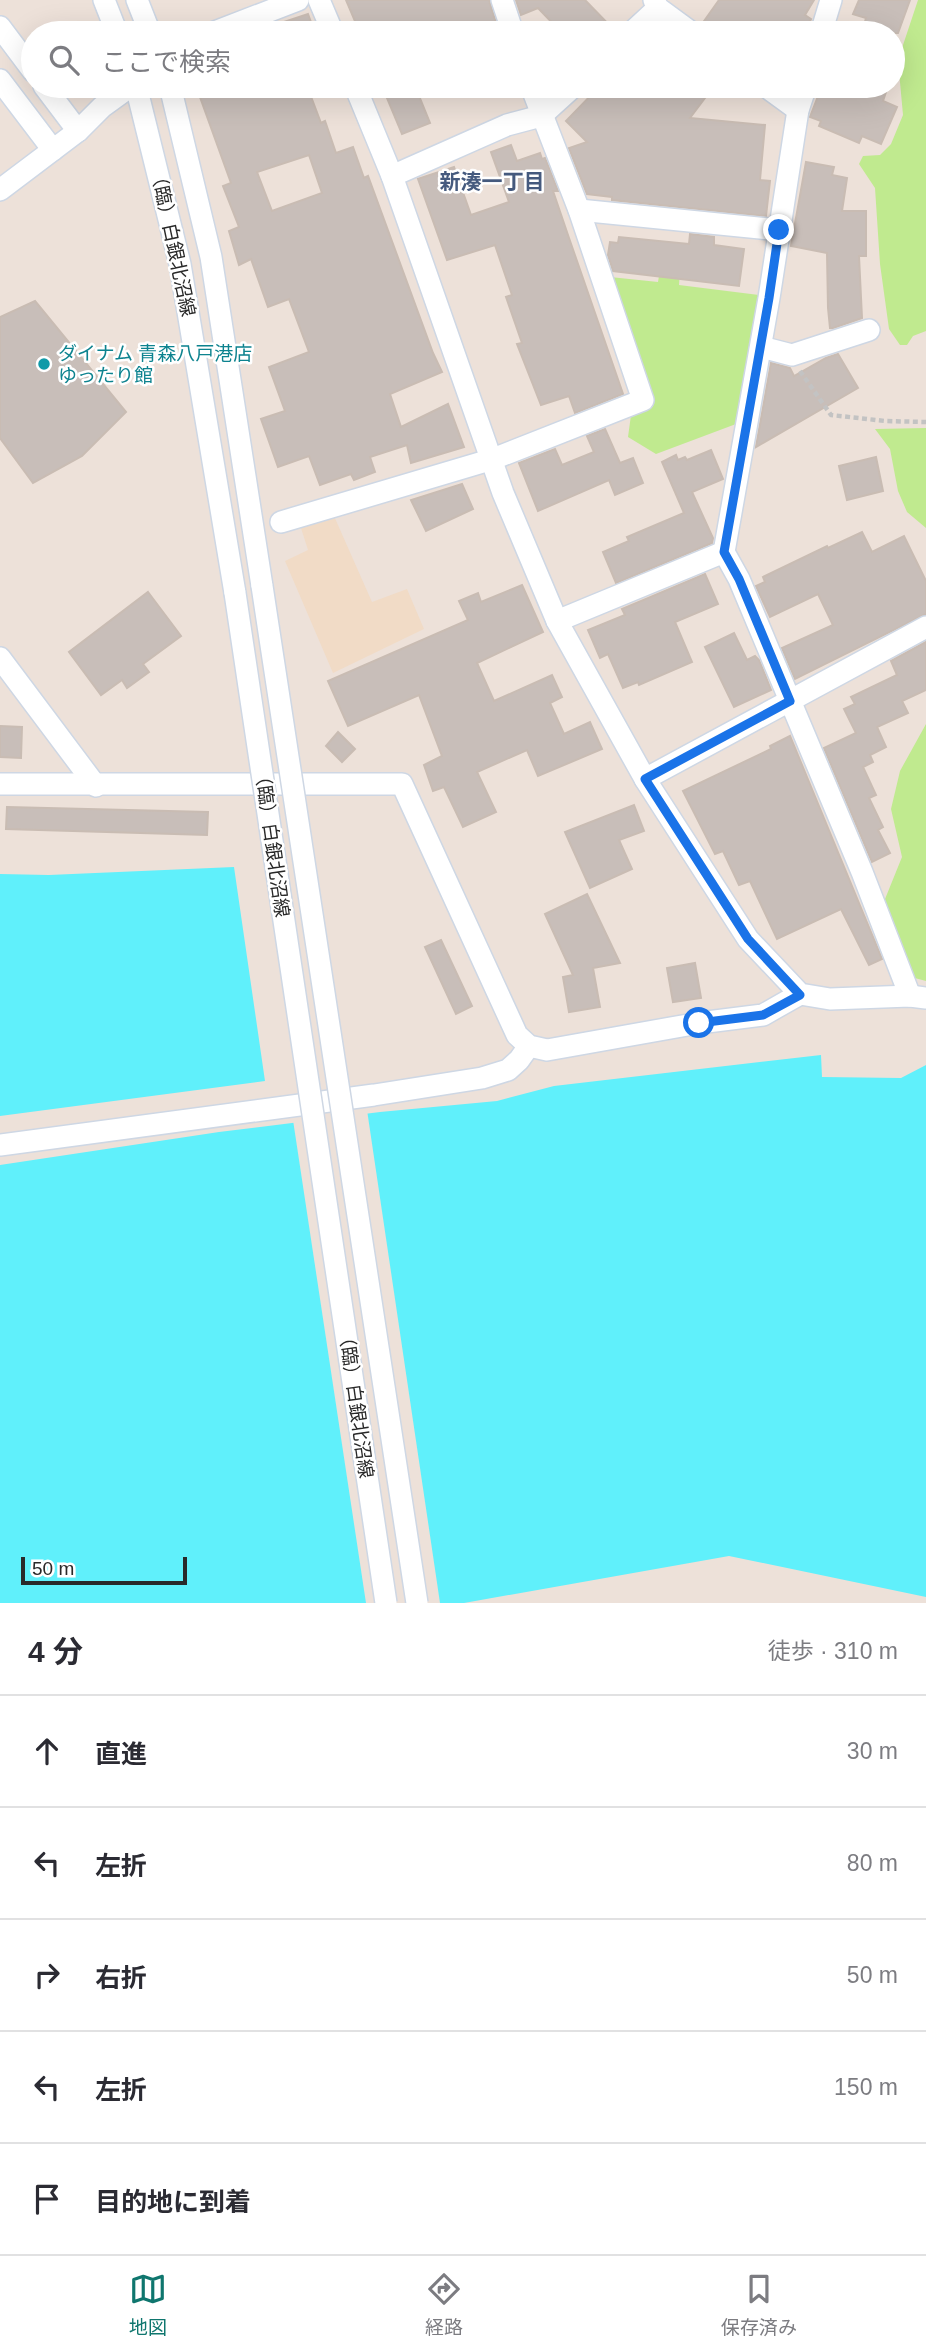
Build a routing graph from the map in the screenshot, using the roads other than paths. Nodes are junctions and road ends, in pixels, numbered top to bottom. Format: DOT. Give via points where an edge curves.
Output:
graph roads {
  1 [pos="104,0"];
  2 [pos="137,0"];
  3 [pos="298,0"];
  4 [pos="319,0"];
  5 [pos="502,0"];
  6 [pos="831,0"];
  7 [pos="656,4"];
  8 [pos="112,21"];
  9 [pos="145,21"];
  10 [pos="243,21"];
  11 [pos="328,21"];
  12 [pos="509,21"];
  13 [pos="641,21"];
  14 [pos="677,21"];
  15 [pos="825,21"];
  16 [pos="0,27"];
  17 [pos="21,55"];
  18 [pos="0,79"];
  19 [pos="53,98"];
  20 [pos="116,98"];
  21 [pos="137,98"];
  22 [pos="173,98"];
  23 [pos="360,98"];
  24 [pos="535,98"];
  25 [pos="561,98"];
  26 [pos="782,98"];
  27 [pos="802,98"];
  28 [pos="799,110"];
  29 [pos="541,116"];
  30 [pos="78,131"];
  31 [pos="54,150"];
  32 [pos="392,176"];
  33 [pos="0,190"];
  34 [pos="579,210"];
  35 [pos="779,230"];
  36 [pos="869,330"];
  37 [pos="761,347"];
  38 [pos="493,458"];
  39 [pos="281,522"];
  40 [pos="724,552"];
  41 [pos="557,621"];
  42 [pos="926,627"];
  43 [pos="0,658"];
  44 [pos="790,701"];
  45 [pos="645,779"];
  46 [pos="0,784"];
  47 [pos="96,786"];
  48 [pos="800,995"];
  49 [pos="918,997"];
  50 [pos="528,1046"];
  51 [pos="0,1145"];
  52 [pos="386,1603"];
  53 [pos="417,1603"];
  1 -- 8 [label="street"];
  2 -- 9 [label="street"];
  3 -- 10 [label="street"];
  4 -- 11 [label="street"];
  5 -- 12 [label="street"];
  6 -- 15 [label="street"];
  7 -- 13 [label="street"];
  7 -- 14 [label="street"];
  16 -- 17 [label="street"];
  18 -- 31 [label="street"];
  19 -- 30 [label="street"];
  20 -- 30 [label="street"];
  21 -- 52 [label="street, （臨）白銀北沼線, bridge" via="180,264 235,593"];
  22 -- 53 [label="street, （臨）白銀北沼線, bridge" via="211,257"];
  23 -- 32 [label="street"];
  24 -- 29 [label="street"];
  25 -- 29 [label="street"];
  26 -- 28 [label="street"];
  27 -- 28 [label="street"];
  28 -- 35 [label="street"];
  29 -- 32 [label="street" via="507,125"];
  29 -- 34 [label="street"];
  30 -- 31 [label="street"];
  31 -- 33 [label="street"];
  32 -- 38 [label="street"];
  34 -- 35 [label="street"];
  34 -- 38 [label="street" via="643,400"];
  35 -- 37 [label="street"];
  36 -- 37 [label="street" via="792,355"];
  37 -- 40 [label="street"];
  38 -- 39 [label="street"];
  38 -- 41 [label="street"];
  40 -- 41 [label="street"];
  40 -- 44 [label="street"];
  41 -- 45 [label="street"];
  42 -- 44 [label="street"];
  43 -- 47 [label="street"];
  44 -- 45 [label="street"];
  44 -- 49 [label="street"];
  45 -- 48 [label="street" via="748,939"];
  46 -- 47 [label="street"];
  47 -- 50 [label="street" via="402,784 517,1035"];
  48 -- 49 [label="street"];
  48 -- 50 [label="street" via="763,1015 547,1050"];
  50 -- 51 [label="street" via="508,1070 482,1078"];
}
